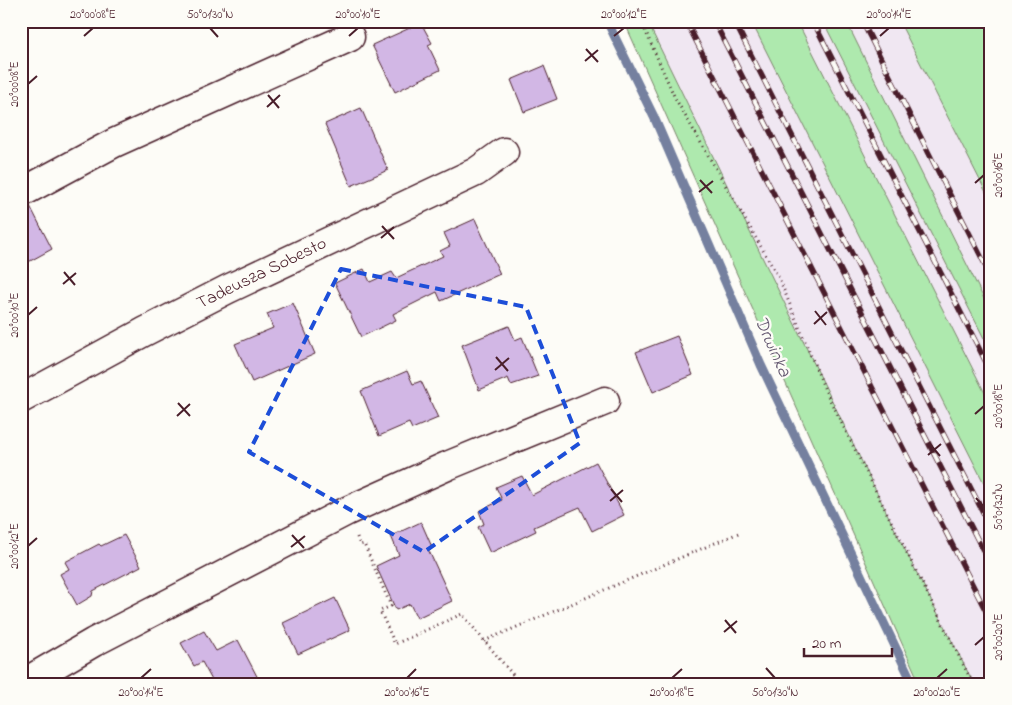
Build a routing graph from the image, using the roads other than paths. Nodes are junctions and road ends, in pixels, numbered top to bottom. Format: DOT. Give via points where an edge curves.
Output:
graph roads {
  1 [pos="350,37"];
  2 [pos="504,152"];
  3 [pos="21,193"];
  4 [pos="21,399"];
  5 [pos="605,401"];
  6 [pos="22,684"];
  1 -- 3 [label="lane" via="114,143"];
  2 -- 4 [label="lane, Tadeusza Sobesto" via="476,172 228,288"];
  5 -- 6 [label="lane" via="346,511 94,642"];
}
